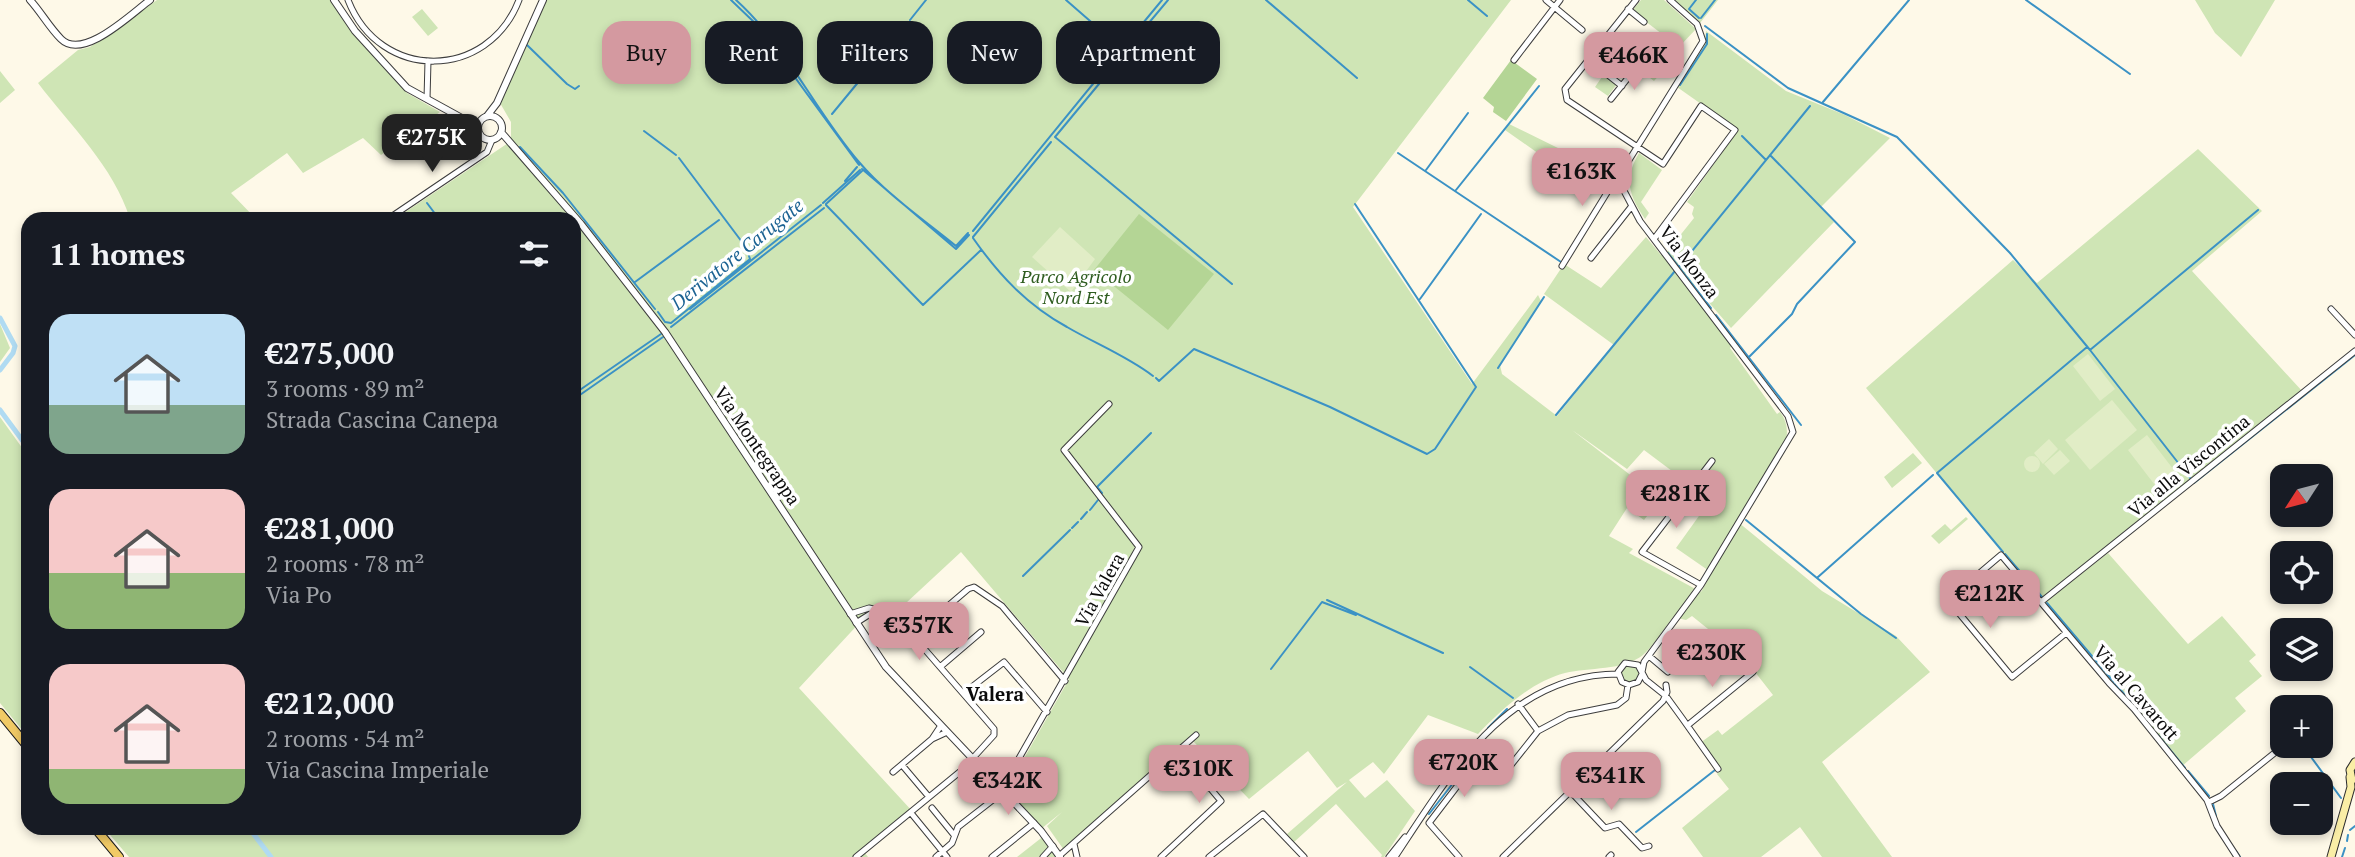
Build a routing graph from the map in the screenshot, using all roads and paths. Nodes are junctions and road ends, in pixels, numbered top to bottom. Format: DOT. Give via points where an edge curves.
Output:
graph roads {
  1 [pos="30,0"];
  2 [pos="150,0"];
  3 [pos="334,0"];
  4 [pos="348,0"];
  5 [pos="519,0"];
  6 [pos="543,0"];
  7 [pos="1546,0"];
  8 [pos="1560,0"];
  9 [pos="1636,0"];
  10 [pos="1670,0"];
  11 [pos="1555,7"];
  12 [pos="1628,9"];
  13 [pos="1644,22"];
  14 [pos="1582,30"];
  15 [pos="1514,60"];
  16 [pos="1589,60"];
  17 [pos="428,61"];
  18 [pos="1636,68"];
  19 [pos="1622,86"];
  20 [pos="501,94"];
  21 [pos="1611,99"];
  22 [pos="429,102"];
  23 [pos="461,117"];
  24 [pos="485,117"];
  25 [pos="501,122"];
  26 [pos="478,127"];
  27 [pos="501,132"];
  28 [pos="493,139"];
  29 [pos="1636,148"];
  30 [pos="514,149"];
  31 [pos="1622,183"];
  32 [pos="1631,207"];
  33 [pos="398,212"];
  34 [pos="571,212"];
  35 [pos="581,225"];
  36 [pos="1654,239"];
  37 [pos="1591,258"];
  38 [pos="1562,266"];
  39 [pos="2331,309"];
  40 [pos="2355,335"];
  41 [pos="2355,351"];
  42 [pos="1110,404"];
  43 [pos="1712,461"];
  44 [pos="1701,585"];
  45 [pos="2040,602"];
  46 [pos="881,609"];
  47 [pos="850,614"];
  48 [pos="856,623"];
  49 [pos="981,632"];
  50 [pos="2066,633"];
  51 [pos="913,636"];
  52 [pos="1648,656"];
  53 [pos="1633,662"];
  54 [pos="940,667"];
  55 [pos="1668,672"];
  56 [pos="1753,672"];
  57 [pos="1642,673"];
  58 [pos="1618,674"];
  59 [pos="1065,681"];
  60 [pos="1637,683"];
  61 [pos="1650,683"];
  62 [pos="1628,685"];
  63 [pos="1657,689"];
  64 [pos="964,693"];
  65 [pos="1666,696"];
  66 [pos="1518,704"];
  67 [pos="1046,712"];
  68 [pos="0,713"];
  69 [pos="1688,725"];
  70 [pos="942,730"];
  71 [pos="1538,732"];
  72 [pos="1196,734"];
  73 [pos="21,738"];
  74 [pos="1178,750"];
  75 [pos="2270,757"];
  76 [pos="973,760"];
  77 [pos="2355,762"];
  78 [pos="902,765"];
  79 [pos="1718,769"];
  80 [pos="1010,771"];
  81 [pos="893,772"];
  82 [pos="2353,780"];
  83 [pos="995,782"];
  84 [pos="1002,791"];
  85 [pos="1570,791"];
  86 [pos="2355,792"];
  87 [pos="929,797"];
  88 [pos="2208,802"];
  89 [pos="932,808"];
  90 [pos="2343,810"];
  91 [pos="911,813"];
  92 [pos="1034,823"];
  93 [pos="1409,833"];
  94 [pos="101,835"];
  95 [pos="954,835"];
  96 [pos="1074,844"];
  97 [pos="1053,846"];
  98 [pos="1649,846"];
  99 [pos="866,849"];
  100 [pos="1510,851"];
  101 [pos="945,854"];
  102 [pos="120,857"];
  103 [pos="856,857"];
  104 [pos="872,857"];
  105 [pos="936,857"];
  106 [pos="992,857"];
  107 [pos="1042,857"];
  108 [pos="1060,857"];
  109 [pos="1077,857"];
  110 [pos="1161,857"];
  111 [pos="1209,857"];
  112 [pos="1304,857"];
  113 [pos="1389,857"];
  114 [pos="1395,857"];
  115 [pos="1459,857"];
  116 [pos="1503,857"];
  117 [pos="1515,857"];
  118 [pos="2237,857"];
  119 [pos="2331,857"];
  1 -- 2 [label="street" via="60,38 75,46 92,42"];
  3 -- 22 [label="street" via="404,84"];
  4 -- 17 [label="street" via="379,43 401,55"];
  5 -- 17 [label="street" via="505,27 487,44 458,58"];
  6 -- 20 [label="street"];
  7 -- 11 [label="street"];
  8 -- 11 [label="street"];
  9 -- 12 [label="street"];
  10 -- 29 [label="street" via="1698,24 1703,41"];
  11 -- 14 [label="street"];
  11 -- 15 [label="street"];
  12 -- 13 [label="street"];
  12 -- 16 [label="street"];
  16 -- 19 [label="street"];
  16 -- 29 [label="street" via="1565,89 1565,96"];
  17 -- 22 [label="street" via="425,93"];
  18 -- 19 [label="street"];
  19 -- 21 [label="street"];
  20 -- 24 [label="street"];
  20 -- 25 [label="street"];
  22 -- 23 [label="street"];
  23 -- 24 [label="street"];
  23 -- 26 [label="street"];
  24 -- 25 [label="street"];
  24 -- 26 [label="street"];
  25 -- 27 [label="street"];
  26 -- 28 [label="street" via="483,137"];
  27 -- 28 [label="street"];
  27 -- 30 [label="street, Via Montegrappa"];
  28 -- 30 [label="street, Via Montegrappa"];
  28 -- 33 [label="street" via="485,153"];
  29 -- 31 [label="street"];
  29 -- 36 [label="street" via="1663,164 1701,106 1735,130"];
  30 -- 34 [label="street, Via Montegrappa"];
  31 -- 32 [label="street, Via Monza"];
  31 -- 38 [label="street" via="1613,183"];
  32 -- 36 [label="street, Via Monza"];
  32 -- 37 [label="street"];
  35 -- 47 [label="street, Via Montegrappa" via="662,328"];
  36 -- 44 [label="street, Via Monza" via="1788,416 1793,432"];
  39 -- 40 [label="street"];
  41 -- 45 [label="street, Via alla Viscontina"];
  42 -- 59 [label="street, Via Valera" via="1064,450 1139,547"];
  43 -- 44 [label="street" via="1642,552"];
  44 -- 52 [label="street"];
  45 -- 50 [label="street, Via al Cavarott"];
  45 -- 50 [label="street, Via al Cavarott" via="2001,555 1948,600 2012,677"];
  46 -- 47 [label="street" via="865,608"];
  46 -- 48 [label="street"];
  46 -- 51 [label="street" via="894,614"];
  47 -- 48 [label="street, Via Montegrappa"];
  48 -- 70 [label="street, Via Montegrappa" via="894,677"];
  49 -- 54 [label="street"];
  50 -- 88 [label="street, Via al Cavarott"];
  51 -- 54 [label="street"];
  51 -- 59 [label="street" via="975,588 1002,606"];
  52 -- 53 [label="street"];
  52 -- 55 [label="street"];
  52 -- 57 [label="street"];
  53 -- 57 [label="street"];
  53 -- 58 [label="street" via="1623,664"];
  54 -- 64 [label="street"];
  56 -- 69 [label="street"];
  57 -- 60 [label="street"];
  57 -- 61 [label="street"];
  58 -- 62 [label="street"];
  58 -- 66 [label="street" via="1568,680"];
  59 -- 67 [label="street, Via Valera"];
  60 -- 61 [label="street"];
  60 -- 62 [label="street"];
  61 -- 63 [label="street"];
  62 -- 71 [label="street" via="1626,697 1618,705 1568,716"];
  63 -- 65 [label="street"];
  63 -- 65 [label="street" via="1664,684"];
  64 -- 67 [label="street" via="1003,662"];
  64 -- 76 [label="street" via="995,732"];
  65 -- 69 [label="street"];
  65 -- 85 [label="street"];
  66 -- 71 [label="street"];
  66 -- 93 [label="street" via="1479,743"];
  67 -- 80 [label="street, Via Valera"];
  68 -- 73 [label="main road"];
  69 -- 79 [label="street"];
  70 -- 76 [label="street, Via Montegrappa"];
  70 -- 78 [label="street"];
  71 -- 115 [label="street" via="1506,770 1480,756 1429,824"];
  72 -- 74 [label="street"];
  74 -- 96 [label="street"];
  74 -- 110 [label="street" via="1221,801"];
  75 -- 88 [label="street"];
  76 -- 83 [label="street, Via Montegrappa"];
  76 -- 87 [label="street"];
  77 -- 82 [label="main road" via="2350,769"];
  78 -- 81 [label="street"];
  78 -- 87 [label="street"];
  80 -- 83 [label="street, Via Valera"];
  80 -- 84 [label="street, Via Valera"];
  82 -- 90 [label="main road"];
  83 -- 84 [label="street, Via Montegrappa"];
  84 -- 92 [label="street, Via Montegrappa"];
  84 -- 95 [label="street"];
  85 -- 98 [label="street" via="1605,828 1619,824 1642,848"];
  85 -- 100 [label="street"];
  86 -- 90 [label="main road"];
  87 -- 91 [label="street"];
  88 -- 118 [label="street, Via al Cavarott" via="2217,827"];
  89 -- 95 [label="street"];
  90 -- 119 [label="main road"];
  91 -- 99 [label="street"];
  91 -- 101 [label="street"];
  92 -- 97 [label="street, Via Montegrappa"];
  92 -- 106 [label="street"];
  93 -- 113 [label="street"];
  93 -- 114 [label="street"];
  94 -- 102 [label="main road"];
  95 -- 101 [label="street"];
  96 -- 108 [label="street"];
  96 -- 109 [label="street"];
  97 -- 107 [label="street"];
  97 -- 108 [label="street, Via Montegrappa"];
  99 -- 103 [label="street"];
  99 -- 104 [label="street"];
  100 -- 116 [label="street"];
  100 -- 117 [label="street"];
  101 -- 105 [label="street"];
  111 -- 112 [label="street" via="1263,814"];
}
